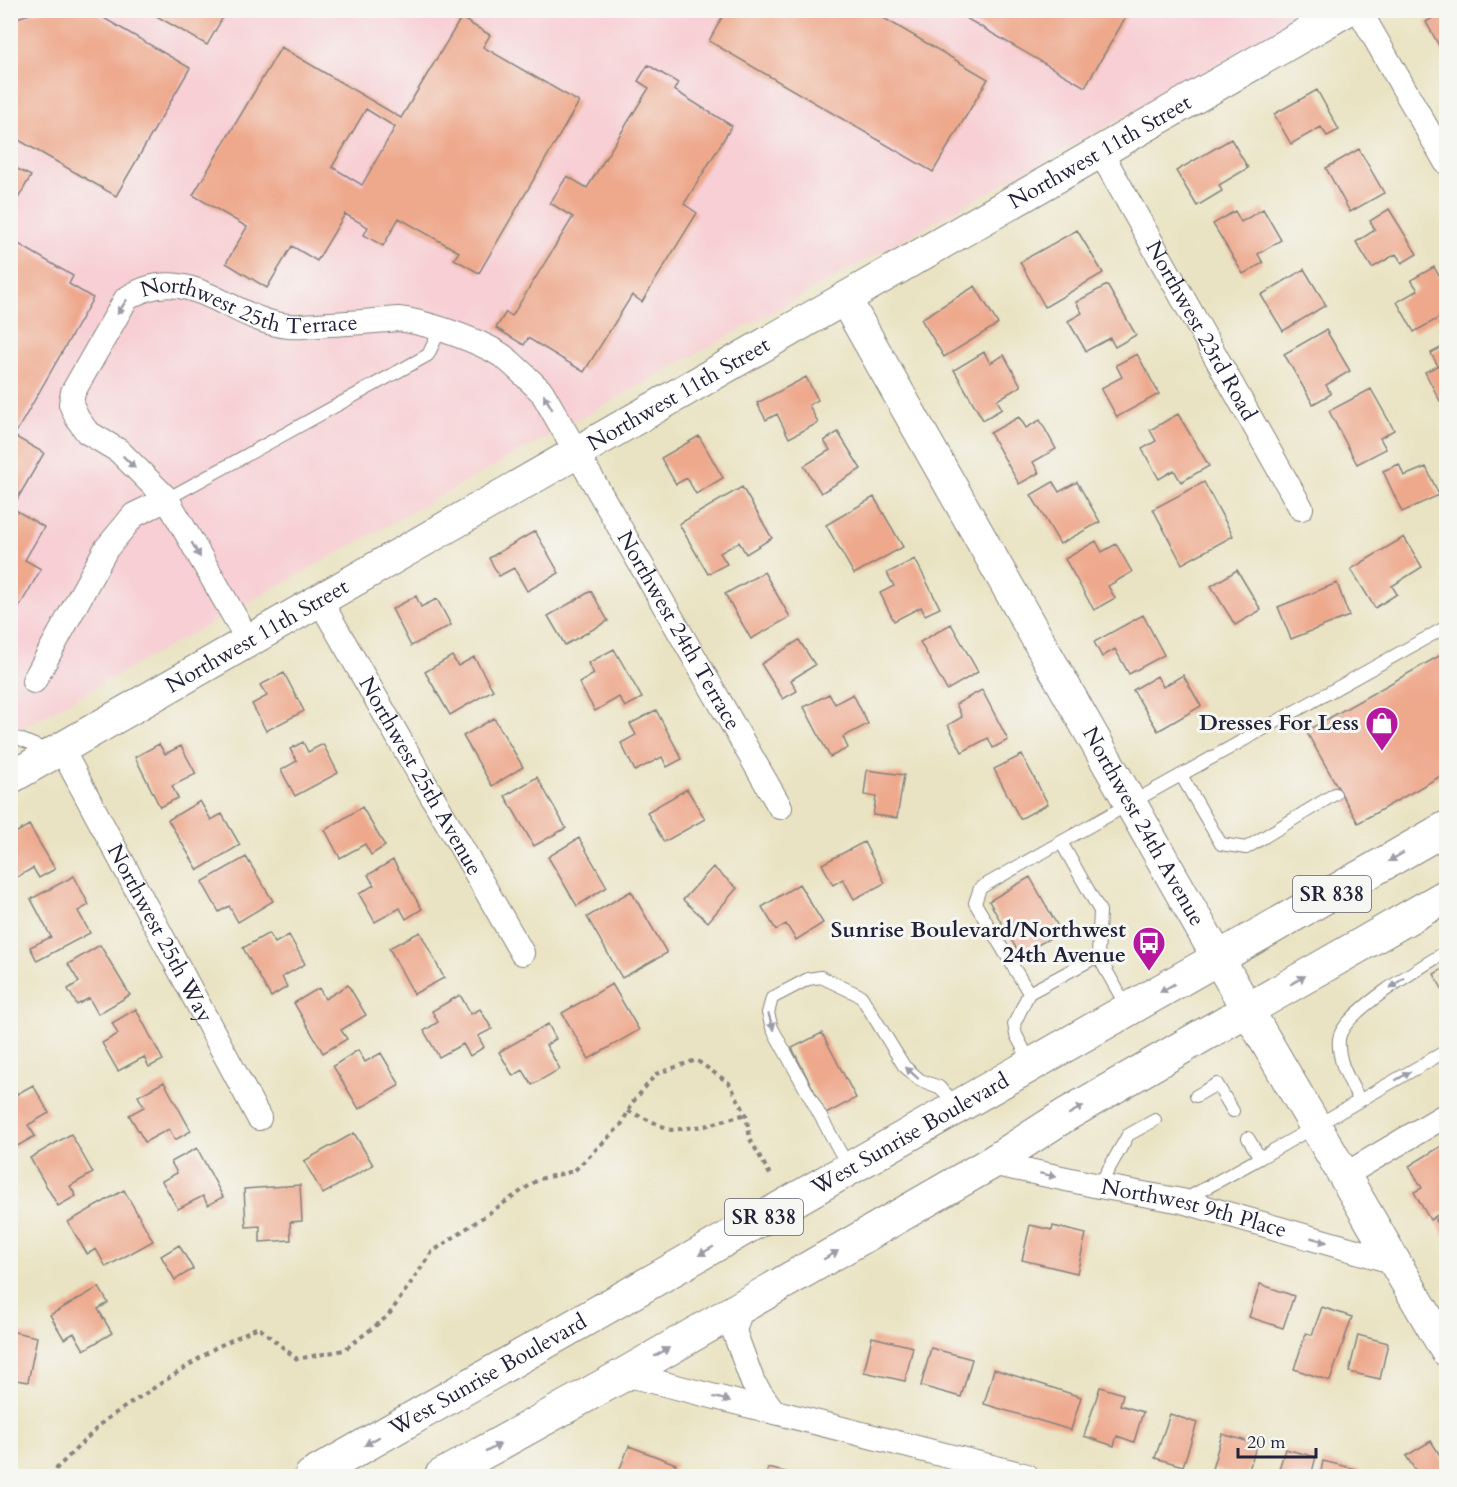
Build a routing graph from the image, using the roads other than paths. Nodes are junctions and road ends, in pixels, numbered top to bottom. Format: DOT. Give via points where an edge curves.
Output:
graph roads {
  1 [pos="1347,10"];
  2 [pos="1359,10"];
  3 [pos="1101,153"];
  4 [pos="1446,162"];
  5 [pos="844,299"];
  6 [pos="440,330"];
  7 [pos="577,452"];
  8 [pos="167,499"];
  9 [pos="1301,508"];
  10 [pos="319,599"];
  11 [pos="1446,627"];
  12 [pos="248,640"];
  13 [pos="34,681"];
  14 [pos="10,737"];
  15 [pos="57,751"];
  16 [pos="1181,775"];
  17 [pos="10,778"];
  18 [pos="1335,794"];
  19 [pos="1130,803"];
  20 [pos="780,807"];
  21 [pos="1446,828"];
  22 [pos="1062,842"];
  23 [pos="1446,896"];
  24 [pos="1446,952"];
  25 [pos="522,953"];
  26 [pos="1098,956"];
  27 [pos="1218,959"];
  28 [pos="1029,993"];
  29 [pos="1247,1009"];
  30 [pos="1128,1010"];
  31 [pos="1446,1051"];
  32 [pos="1032,1064"];
  33 [pos="1196,1096"];
  34 [pos="1360,1101"];
  35 [pos="959,1106"];
  36 [pos="1233,1111"];
  37 [pos="1446,1115"];
  38 [pos="258,1118"];
  39 [pos="1155,1120"];
  40 [pos="1317,1127"];
  41 [pos="1248,1138"];
  42 [pos="1260,1158"];
  43 [pos="991,1163"];
  44 [pos="849,1168"];
  45 [pos="1346,1175"];
  46 [pos="1099,1186"];
  47 [pos="1182,1201"];
  48 [pos="1395,1262"];
  49 [pos="742,1306"];
  50 [pos="1446,1350"];
  51 [pos="625,1374"];
  52 [pos="774,1412"];
  53 [pos="311,1476"];
  54 [pos="441,1476"];
  55 [pos="1027,1476"];
  1 -- 3 [label="street, Northwest 11th Street"];
  2 -- 4 [label="street"];
  3 -- 5 [label="street, Northwest 11th Street"];
  3 -- 9 [label="street, Northwest 23rd Road"];
  5 -- 7 [label="street, Northwest 11th Street"];
  5 -- 19 [label="street, Northwest 24th Avenue"];
  7 -- 6 [label="street, Northwest 25th Terrace, one-way" via="534,384 502,356"];
  6 -- 8 [label="lane" via="428,355"];
  6 -- 8 [label="street, Northwest 25th Terrace, one-way" via="399,319 289,326 264,321 193,288 156,286 137,292 126,299 73,392 71,404 87,432 119,452"];
  7 -- 10 [label="street, Northwest 11th Street"];
  7 -- 20 [label="street, Northwest 24th Terrace"];
  8 -- 12 [label="street, Northwest 25th Terrace, one-way"];
  8 -- 13 [label="street" via="134,515 106,549"];
  10 -- 12 [label="street, Northwest 11th Street"];
  10 -- 25 [label="street, Northwest 25th Avenue"];
  11 -- 16 [label="lane"];
  12 -- 15 [label="street, Northwest 11th Street"];
  14 -- 15 [label="lane"];
  15 -- 17 [label="street, Northwest 11th Street"];
  15 -- 38 [label="street, Northwest 25th Way"];
  16 -- 18 [label="lane" via="1221,844 1245,848"];
  16 -- 19 [label="lane"];
  19 -- 22 [label="lane"];
  19 -- 27 [label="street, Northwest 24th Avenue"];
  21 -- 27 [label="main road, West Sunrise Boulevard / SR 838, one-way"];
  22 -- 26 [label="lane" via="1100,911"];
  22 -- 28 [label="lane" via="980,888 975,903"];
  29 -- 23 [label="main road, SR 838, one-way"];
  24 -- 34 [label="lane, one-way" via="1353,1016 1339,1037 1340,1060"];
  26 -- 28 [label="lane"];
  26 -- 30 [label="lane"];
  27 -- 29 [label="street, Northwest 24th Avenue"];
  27 -- 30 [label="main road, West Sunrise Boulevard / SR 838, one-way"];
  28 -- 32 [label="lane" via="1014,1024"];
  29 -- 40 [label="street, Northwest 24th Avenue"];
  43 -- 29 [label="main road, SR 838, one-way"];
  30 -- 32 [label="main road, West Sunrise Boulevard / SR 838"];
  34 -- 31 [label="lane, one-way"];
  32 -- 35 [label="main road, West Sunrise Boulevard / SR 838"];
  33 -- 36 [label="lane" via="1217,1084"];
  34 -- 40 [label="lane"];
  35 -- 44 [label="main road, West Sunrise Boulevard / SR 838"];
  35 -- 44 [label="lane, one-way" via="939,1087 920,1080 904,1066 861,996 821,977 808,979 772,998 768,1013 772,1028"];
  37 -- 45 [label="street"];
  39 -- 46 [label="lane" via="1128,1135"];
  40 -- 42 [label="lane"];
  40 -- 45 [label="street, Northwest 24th Avenue"];
  41 -- 42 [label="lane"];
  42 -- 47 [label="lane"];
  43 -- 46 [label="street, Northwest 9th Place, one-way"];
  49 -- 43 [label="main road, SR 838, one-way"];
  44 -- 53 [label="main road, West Sunrise Boulevard / SR 838, one-way"];
  45 -- 48 [label="street, Northwest 24th Avenue"];
  46 -- 47 [label="street, Northwest 9th Place"];
  47 -- 48 [label="street, Northwest 9th Place, one-way"];
  48 -- 50 [label="street, Northwest 24th Avenue"];
  51 -- 49 [label="main road, SR 838, one-way"];
  49 -- 52 [label="street" via="734,1331 753,1383"];
  51 -- 52 [label="street, one-way"];
  54 -- 51 [label="main road, SR 838, one-way"];
  52 -- 55 [label="street"];
}
